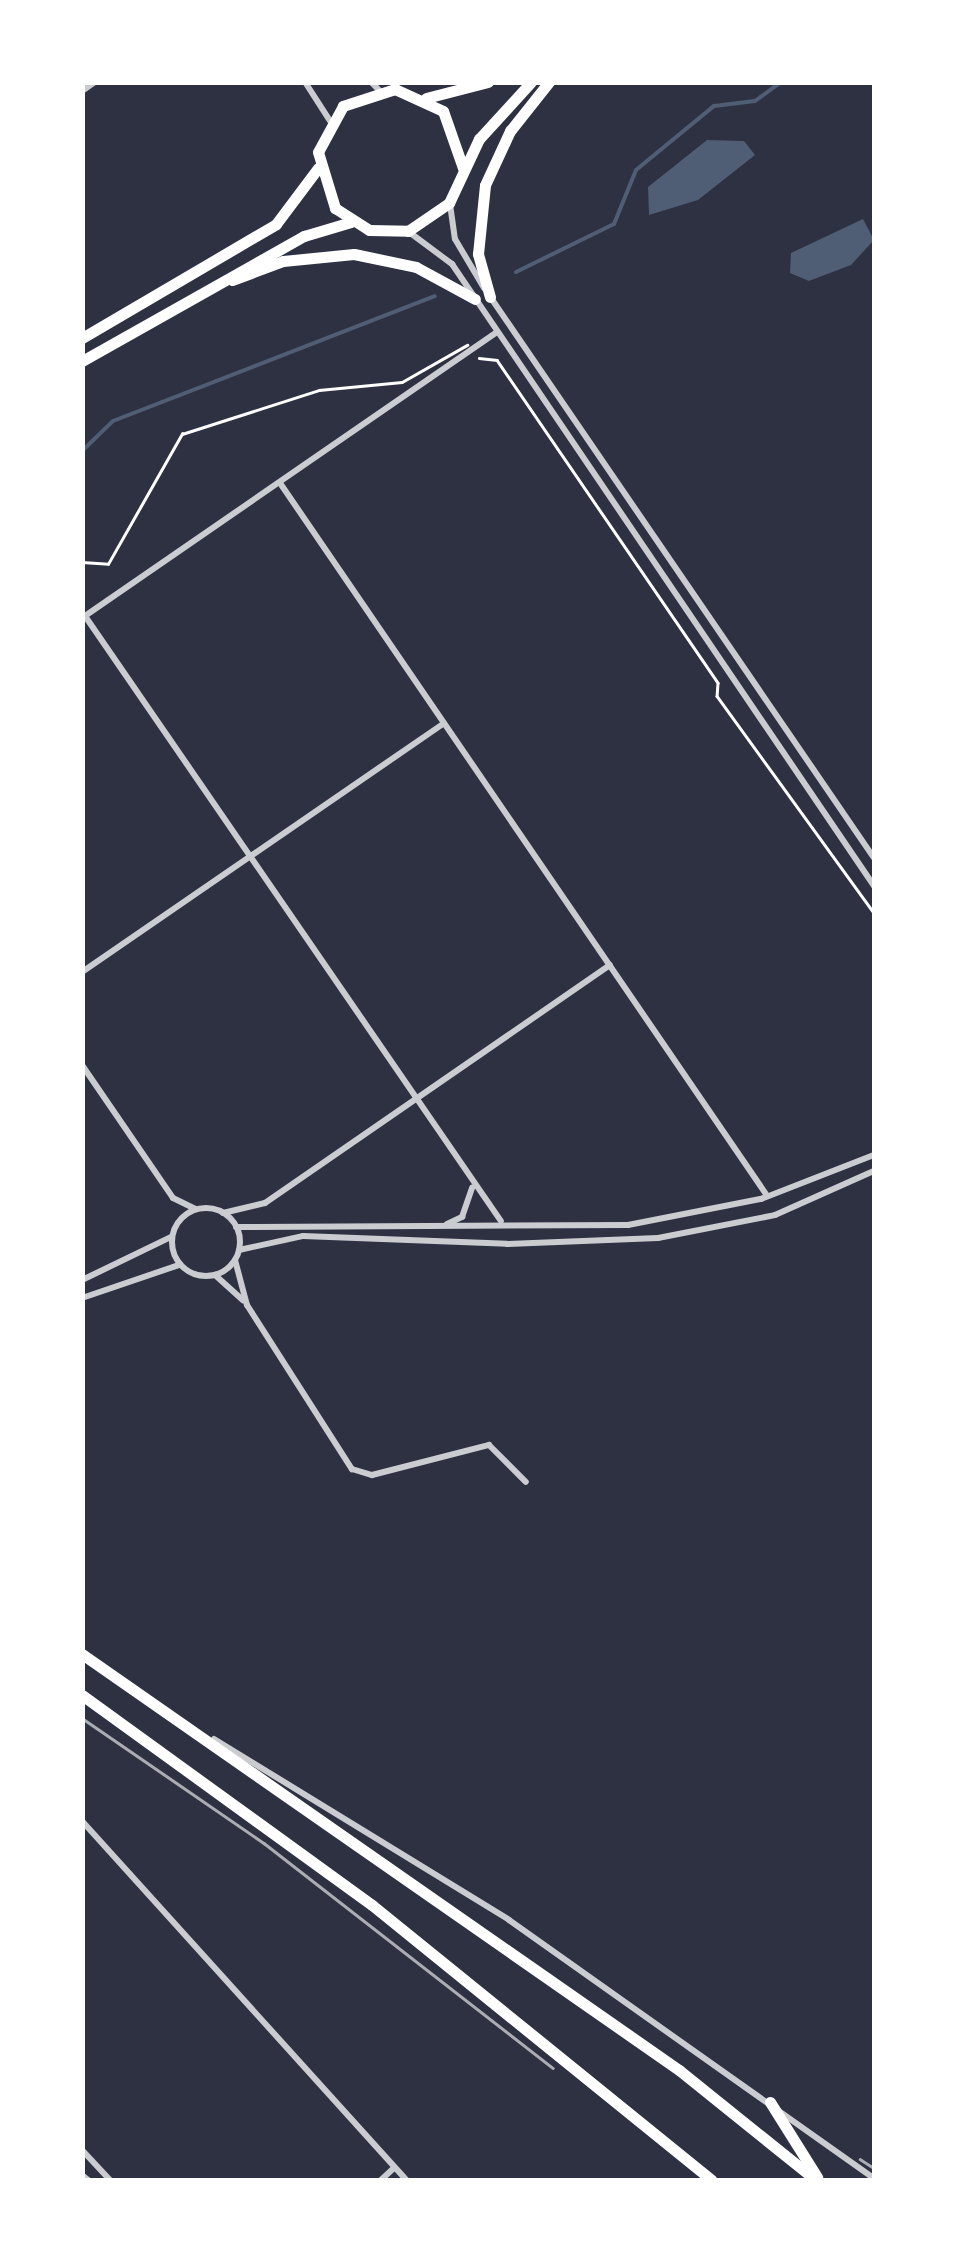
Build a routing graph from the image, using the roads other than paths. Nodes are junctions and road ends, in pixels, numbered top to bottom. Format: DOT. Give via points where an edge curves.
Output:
graph roads {
  1 [pos="95,82"];
  2 [pos="306,82"];
  3 [pos="488,82"];
  4 [pos="532,82"];
  5 [pos="549,82"];
  6 [pos="375,86"];
  7 [pos="82,91"];
  8 [pos="426,98"];
  9 [pos="330,121"];
  10 [pos="318,168"];
  11 [pos="462,168"];
  12 [pos="450,203"];
  13 [pos="351,222"];
  14 [pos="408,231"];
  15 [pos="228,280"];
  16 [pos="490,297"];
  17 [pos="474,299"];
  18 [pos="496,332"];
  19 [pos="82,338"];
  20 [pos="82,361"];
  21 [pos="280,482"];
  22 [pos="84,617"];
  23 [pos="445,723"];
  24 [pos="249,857"];
  25 [pos="874,858"];
  26 [pos="874,886"];
  27 [pos="610,965"];
  28 [pos="82,972"];
  29 [pos="82,1065"];
  30 [pos="413,1100"];
  31 [pos="874,1155"];
  32 [pos="874,1171"];
  33 [pos="472,1187"];
  34 [pos="778,1194"];
  35 [pos="764,1197"];
  36 [pos="783,1208"];
  37 [pos="198,1209"];
  38 [pos="223,1213"];
  39 [pos="766,1214"];
  40 [pos="497,1223"];
  41 [pos="445,1226"];
  42 [pos="514,1226"];
  43 [pos="236,1227"];
  44 [pos="172,1236"];
  45 [pos="494,1240"];
  46 [pos="513,1240"];
  47 [pos="239,1250"];
  48 [pos="235,1260"];
  49 [pos="180,1265"];
  50 [pos="215,1275"];
  51 [pos="82,1280"];
  52 [pos="82,1298"];
  53 [pos="247,1304"];
  54 [pos="526,1482"];
  55 [pos="82,1654"];
  56 [pos="82,1695"];
  57 [pos="203,1733"];
  58 [pos="82,1821"];
  59 [pos="770,2102"];
  60 [pos="82,2150"];
  61 [pos="394,2168"];
  62 [pos="874,2178"];
  63 [pos="110,2180"];
  64 [pos="381,2180"];
  65 [pos="406,2180"];
  66 [pos="712,2180"];
  67 [pos="818,2180"];
  1 -- 7 [label="street"];
  2 -- 9 [label="street"];
  3 -- 8 [label="highway"];
  4 -- 11 [label="highway" via="494,118"];
  5 -- 16 [label="highway" via="510,131 485,185 478,254"];
  6 -- 8 [label="highway"];
  6 -- 9 [label="highway"];
  8 -- 11 [label="highway" via="455,128"];
  9 -- 10 [label="highway"];
  10 -- 13 [label="highway"];
  10 -- 19 [label="highway" via="276,224"];
  11 -- 12 [label="highway"];
  12 -- 14 [label="highway"];
  12 -- 16 [label="street" via="454,239"];
  13 -- 14 [label="highway"];
  13 -- 15 [label="highway" via="304,236"];
  14 -- 17 [label="street" via="441,251"];
  15 -- 17 [label="highway" via="284,262 354,254 441,276"];
  15 -- 20 [label="highway"];
  16 -- 25 [label="street"];
  17 -- 18 [label="street"];
  18 -- 21 [label="street"];
  18 -- 26 [label="street"];
  21 -- 22 [label="street"];
  21 -- 23 [label="street"];
  22 -- 24 [label="street"];
  23 -- 24 [label="street"];
  23 -- 27 [label="street"];
  24 -- 28 [label="street"];
  24 -- 30 [label="street"];
  27 -- 30 [label="street"];
  27 -- 35 [label="street"];
  29 -- 37 [label="street" via="173,1198"];
  30 -- 33 [label="street"];
  30 -- 38 [label="street" via="265,1203"];
  31 -- 34 [label="street"];
  32 -- 36 [label="street"];
  33 -- 40 [label="street"];
  33 -- 41 [label="street" via="462,1217"];
  34 -- 35 [label="street"];
  34 -- 36 [label="street"];
  35 -- 39 [label="street"];
  35 -- 42 [label="street" via="628,1225"];
  36 -- 39 [label="street"];
  37 -- 38 [label="street"];
  37 -- 44 [label="street"];
  38 -- 43 [label="street"];
  39 -- 46 [label="street" via="658,1238"];
  40 -- 41 [label="street"];
  40 -- 42 [label="street"];
  40 -- 45 [label="street"];
  41 -- 43 [label="street"];
  42 -- 46 [label="street"];
  43 -- 47 [label="street"];
  44 -- 49 [label="street"];
  44 -- 51 [label="street"];
  45 -- 46 [label="street"];
  45 -- 47 [label="street" via="303,1236"];
  47 -- 48 [label="street"];
  48 -- 50 [label="street"];
  48 -- 53 [label="street"];
  49 -- 50 [label="street"];
  49 -- 52 [label="street" via="153,1267"];
  50 -- 53 [label="street"];
  53 -- 54 [label="street" via="352,1469 372,1475 489,1445"];
  55 -- 57 [label="highway"];
  56 -- 66 [label="highway" via="372,1905"];
  57 -- 59 [label="street" via="509,1920"];
  57 -- 67 [label="highway" via="679,2070"];
  58 -- 61 [label="street"];
  59 -- 62 [label="street"];
  59 -- 67 [label="highway"];
  60 -- 63 [label="street"];
  61 -- 64 [label="street"];
  61 -- 65 [label="street"];
}
